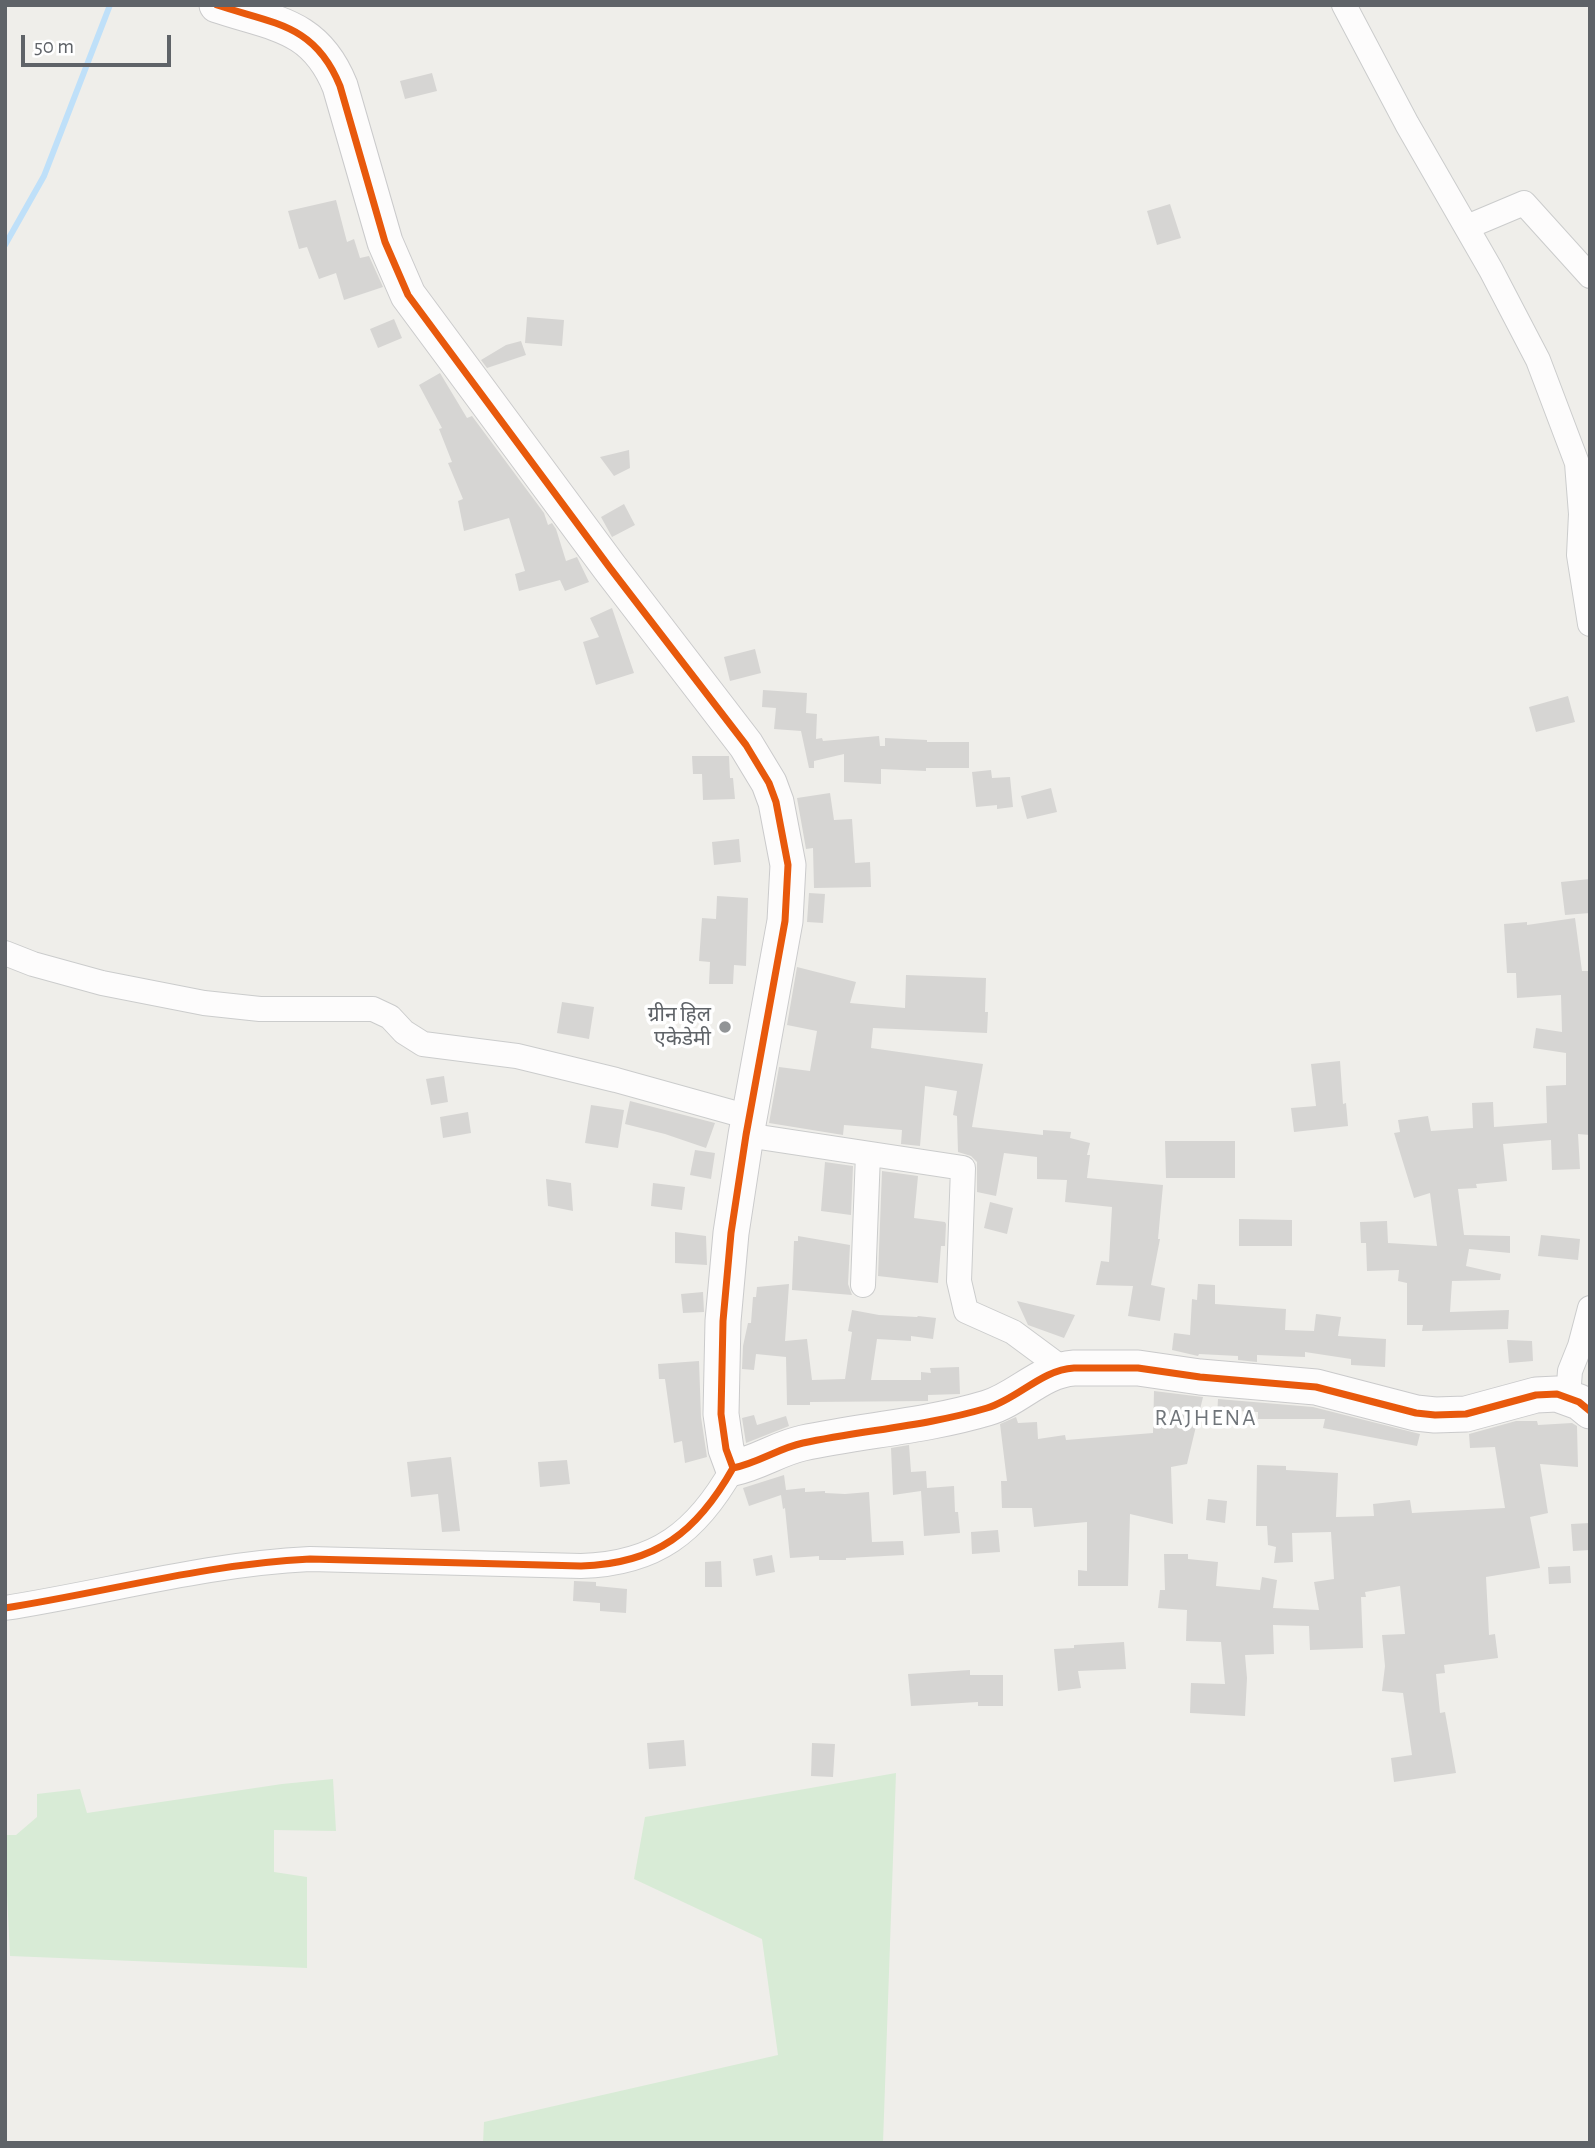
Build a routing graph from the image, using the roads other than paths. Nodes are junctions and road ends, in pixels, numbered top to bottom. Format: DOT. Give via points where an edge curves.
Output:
graph roads {
  1 [pos="217,5"];
  2 [pos="1344,5"];
  3 [pos="1466,227"];
  4 [pos="1590,276"];
  5 [pos="1586,512"];
  6 [pos="1590,624"];
  7 [pos="5,953"];
  8 [pos="747,1126"];
  9 [pos="868,1154"];
  10 [pos="863,1285"];
  11 [pos="1590,1308"];
  12 [pos="1063,1368"];
  13 [pos="1579,1404"];
  14 [pos="733,1468"];
  15 [pos="5,1608"];
  1 -- 8 [label="street" via="295,31 323,52 340,86 381,231 408,295 724,715 769,783 786,847 788,888"];
  2 -- 3 [label="street"];
  3 -- 4 [label="street" via="1524,203"];
  3 -- 5 [label="street" via="1538,360 1577,463"];
  5 -- 6 [label="street" via="1578,555"];
  7 -- 8 [label="street" via="102,984 204,1003 260,1009 373,1009 423,1044 517,1056 616,1080"];
  8 -- 9 [label="street"];
  8 -- 14 [label="street" via="723,1321 721,1414"];
  9 -- 10 [label="street"];
  9 -- 12 [label="street" via="963,1168 959,1281 966,1311 1013,1332"];
  11 -- 13 [label="street" via="1570,1371"];
  12 -- 13 [label="street" via="1138,1368 1316,1387 1436,1415 1466,1414 1536,1395 1557,1394"];
  12 -- 14 [label="street" via="990,1407 800,1444"];
  14 -- 15 [label="street" via="713,1501 681,1535 649,1554 606,1566 276,1561"];
}
